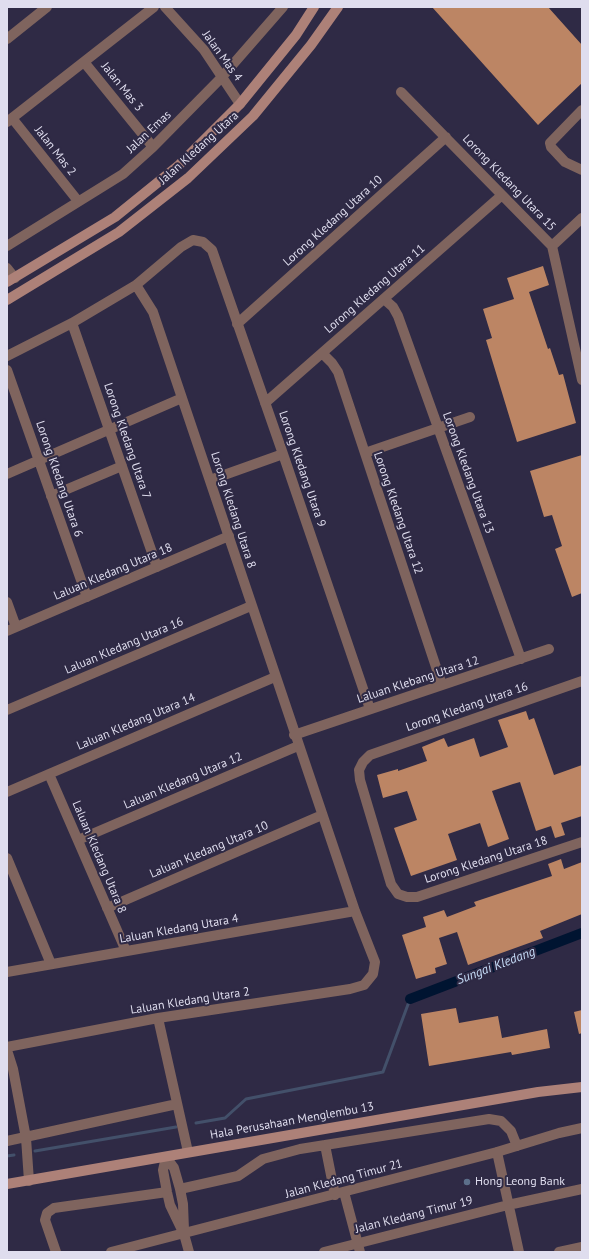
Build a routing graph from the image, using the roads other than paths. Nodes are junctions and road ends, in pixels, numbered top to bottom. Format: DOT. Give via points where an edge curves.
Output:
graph roads {
  1 [pos="47,7"];
  2 [pos="154,7"];
  3 [pos="165,7"];
  4 [pos="283,7"];
  5 [pos="314,7"];
  6 [pos="338,7"];
  7 [pos="7,39"];
  8 [pos="84,62"];
  9 [pos="221,78"];
  10 [pos="401,92"];
  11 [pos="240,104"];
  12 [pos="582,110"];
  13 [pos="10,120"];
  14 [pos="446,137"];
  15 [pos="154,147"];
  16 [pos="582,167"];
  17 [pos="502,194"];
  18 [pos="78,201"];
  19 [pos="582,218"];
  20 [pos="7,246"];
  21 [pos="552,246"];
  22 [pos="7,268"];
  23 [pos="11,280"];
  24 [pos="136,285"];
  25 [pos="384,299"];
  26 [pos="7,300"];
  27 [pos="72,323"];
  28 [pos="237,324"];
  29 [pos="322,353"];
  30 [pos="7,356"];
  31 [pos="7,370"];
  32 [pos="582,380"];
  33 [pos="182,398"];
  34 [pos="266,403"];
  35 [pos="470,417"];
  36 [pos="438,428"];
  37 [pos="109,430"];
  38 [pos="365,453"];
  39 [pos="284,454"];
  40 [pos="39,460"];
  41 [pos="122,466"];
  42 [pos="7,474"];
  43 [pos="210,480"];
  44 [pos="51,496"];
  45 [pos="229,536"];
  46 [pos="157,567"];
  47 [pos="86,597"];
  48 [pos="7,602"];
  49 [pos="251,606"];
  50 [pos="12,629"];
  51 [pos="549,649"];
  52 [pos="521,659"];
  53 [pos="275,677"];
  54 [pos="582,681"];
  55 [pos="442,685"];
  56 [pos="370,709"];
  57 [pos="7,710"];
  58 [pos="294,735"];
  59 [pos="298,746"];
  60 [pos="49,774"];
  61 [pos="7,792"];
  62 [pos="322,816"];
  63 [pos="78,840"];
  64 [pos="582,842"];
  65 [pos="7,858"];
  66 [pos="398,894"];
  67 [pos="107,908"];
  68 [pos="354,912"];
  69 [pos="126,951"];
  70 [pos="51,964"];
  71 [pos="7,972"];
  72 [pos="373,974"];
  73 [pos="158,1018"];
  74 [pos="7,1046"];
  75 [pos="7,1050"];
  76 [pos="582,1087"];
  77 [pos="177,1104"];
  78 [pos="582,1128"];
  79 [pos="26,1138"];
  80 [pos="7,1141"];
  81 [pos="325,1145"];
  82 [pos="517,1146"];
  83 [pos="188,1152"];
  84 [pos="497,1152"];
  85 [pos="166,1157"];
  86 [pos="29,1181"];
  87 [pos="7,1184"];
  88 [pos="180,1189"];
  89 [pos="582,1189"];
  90 [pos="167,1192"];
  91 [pos="339,1194"];
  92 [pos="508,1205"];
  93 [pos="184,1234"];
  94 [pos="582,1247"];
  95 [pos="358,1248"];
  96 [pos="56,1252"];
  97 [pos="111,1252"];
  98 [pos="189,1252"];
  99 [pos="324,1252"];
  100 [pos="519,1252"];
  101 [pos="559,1252"];
  1 -- 7 [label="street"];
  2 -- 8 [label="street"];
  3 -- 9 [label="street, Jalan Mas 4" via="204,50"];
  4 -- 9 [label="street, Jalan Emas"];
  5 -- 11 [label="main road, Jalan Kledang Utara" via="296,35"];
  6 -- 26 [label="main road, Jalan Kledang Utara" via="311,45 253,116 188,178 119,232"];
  8 -- 13 [label="street"];
  8 -- 15 [label="street, Jalan Mas 3"];
  9 -- 11 [label="street, Jalan Mas 4"];
  9 -- 15 [label="street, Jalan Emas"];
  10 -- 14 [label="street, Lorong Kledang Utara 15"];
  11 -- 23 [label="main road, Jalan Kledang Utara" via="178,166 115,217"];
  12 -- 16 [label="street" via="550,144 565,162"];
  13 -- 18 [label="street, Jalan Mas 2"];
  14 -- 17 [label="street, Lorong Kledang Utara 15"];
  14 -- 28 [label="street, Lorong Kledang Utara 10"];
  15 -- 18 [label="street, Jalan Emas" via="123,174"];
  17 -- 21 [label="street, Lorong Kledang Utara 15"];
  17 -- 25 [label="street, Lorong Kledang Utara 11"];
  18 -- 20 [label="street, Jalan Emas"];
  19 -- 21 [label="street"];
  21 -- 32 [label="street, Lorong Kledang Utara 15"];
  22 -- 23 [label="street"];
  24 -- 27 [label="street"];
  24 -- 28 [label="street, Lorong Kledang Utara 9" via="181,247 193,240 203,242 212,250"];
  24 -- 33 [label="street, Lorong Kledang Utara 8" via="153,312"];
  25 -- 29 [label="street, Lorong Kledang Utara 11"];
  25 -- 36 [label="street, Lorong Kledang Utara 13" via="398,316"];
  27 -- 30 [label="street"];
  27 -- 37 [label="street, Lorong Kledang Utara 7"];
  28 -- 34 [label="street, Lorong Kledang Utara 9"];
  29 -- 34 [label="street, Lorong Kledang Utara 11"];
  29 -- 38 [label="street, Lorong Kledang Utara 12" via="338,372"];
  31 -- 40 [label="street, Lorong Kledang Utara 6"];
  33 -- 37 [label="street"];
  33 -- 43 [label="street, Lorong Kledang Utara 8"];
  34 -- 39 [label="street, Lorong Kledang Utara 9"];
  35 -- 36 [label="street"];
  36 -- 38 [label="street"];
  36 -- 52 [label="street, Lorong Kledang Utara 13"];
  37 -- 40 [label="street"];
  37 -- 41 [label="street, Lorong Kledang Utara 7"];
  38 -- 55 [label="street, Lorong Kledang Utara 12"];
  39 -- 43 [label="street"];
  39 -- 56 [label="street, Lorong Kledang Utara 9"];
  40 -- 42 [label="street"];
  40 -- 44 [label="street, Lorong Kledang Utara 6"];
  41 -- 44 [label="street"];
  41 -- 46 [label="street, Lorong Kledang Utara 7"];
  43 -- 45 [label="street, Lorong Kledang Utara 8"];
  44 -- 47 [label="street, Lorong Kledang Utara 6"];
  45 -- 46 [label="street, Laluan Kledang Utara 18"];
  45 -- 49 [label="street, Lorong Kledang Utara 8"];
  46 -- 47 [label="street, Laluan Kledang Utara 18"];
  47 -- 50 [label="street, Laluan Kledang Utara 18"];
  48 -- 50 [label="street"];
  49 -- 53 [label="street, Lorong Kledang Utara 8"];
  49 -- 57 [label="street, Laluan Kledang Utara 16"];
  51 -- 52 [label="street, Laluan Klebang Utara 12"];
  52 -- 55 [label="street, Laluan Klebang Utara 12"];
  53 -- 58 [label="street, Lorong Kledang Utara 8"];
  53 -- 60 [label="street, Laluan Kledang Utara 14"];
  54 -- 66 [label="street, Lorong Kledang Utara 16" via="370,755 363,762 360,780 391,884"];
  55 -- 56 [label="street, Laluan Klebang Utara 12"];
  56 -- 58 [label="street, Laluan Klebang Utara 12"];
  58 -- 59 [label="street, Lorong Kledang Utara 8"];
  59 -- 62 [label="street, Lorong Kledang Utara 8"];
  59 -- 63 [label="street, Laluan Kledang Utara 12"];
  60 -- 61 [label="street, Laluan Kledang Utara 14"];
  60 -- 63 [label="street, Laluan Kledang Utara 8"];
  62 -- 67 [label="street, Laluan Kledang Utara 10"];
  62 -- 68 [label="street, Lorong Kledang Utara 8"];
  63 -- 67 [label="street, Laluan Kledang Utara 8"];
  64 -- 66 [label="street, Lorong Kledang Utara 18" via="417,897"];
  65 -- 70 [label="street"];
  67 -- 69 [label="street, Laluan Kledang Utara 8"];
  68 -- 69 [label="street, Laluan Kledang Utara 4"];
  68 -- 72 [label="street, Lorong Kledang Utara 8" via="375,962"];
  69 -- 70 [label="street, Laluan Kledang Utara 4"];
  70 -- 71 [label="street, Laluan Kledang Utara 4"];
  72 -- 73 [label="street, Laluan Kledang Utara 2" via="364,985 350,989"];
  73 -- 74 [label="street, Laluan Kledang Utara 2"];
  73 -- 77 [label="street"];
  75 -- 79 [label="street"];
  76 -- 83 [label="main road, Hala Perusahaan Menglembu 13" via="538,1092"];
  77 -- 79 [label="street"];
  77 -- 83 [label="street"];
  78 -- 82 [label="street, Jalan Kledang Timur 21"];
  79 -- 80 [label="street"];
  79 -- 86 [label="street"];
  81 -- 82 [label="street" via="489,1119 501,1121 510,1131"];
  81 -- 88 [label="street" via="263,1159 238,1176"];
  81 -- 91 [label="street"];
  82 -- 84 [label="street, Jalan Kledang Timur 21"];
  83 -- 85 [label="main road, Hala Perusahaan Menglembu 13"];
  84 -- 91 [label="street, Jalan Kledang Timur 21"];
  84 -- 92 [label="street"];
  85 -- 86 [label="main road, Hala Perusahaan Menglembu 13"];
  85 -- 88 [label="street" via="174,1168"];
  85 -- 90 [label="street" via="163,1170"];
  86 -- 87 [label="main road, Hala Perusahaan Menglembu 13"];
  88 -- 93 [label="street"];
  89 -- 92 [label="street, Jalan Kledang Timur 19"];
  90 -- 93 [label="street" via="170,1205"];
  90 -- 96 [label="street" via="54,1208 47,1213 45,1220"];
  91 -- 93 [label="street, Jalan Kledang Timur 21"];
  91 -- 95 [label="street"];
  92 -- 95 [label="street, Jalan Kledang Timur 19"];
  92 -- 100 [label="street"];
  93 -- 97 [label="street, Jalan Kledang Timur 21"];
  93 -- 98 [label="street"];
  94 -- 101 [label="street"];
  95 -- 99 [label="street, Jalan Kledang Timur 19"];
}
